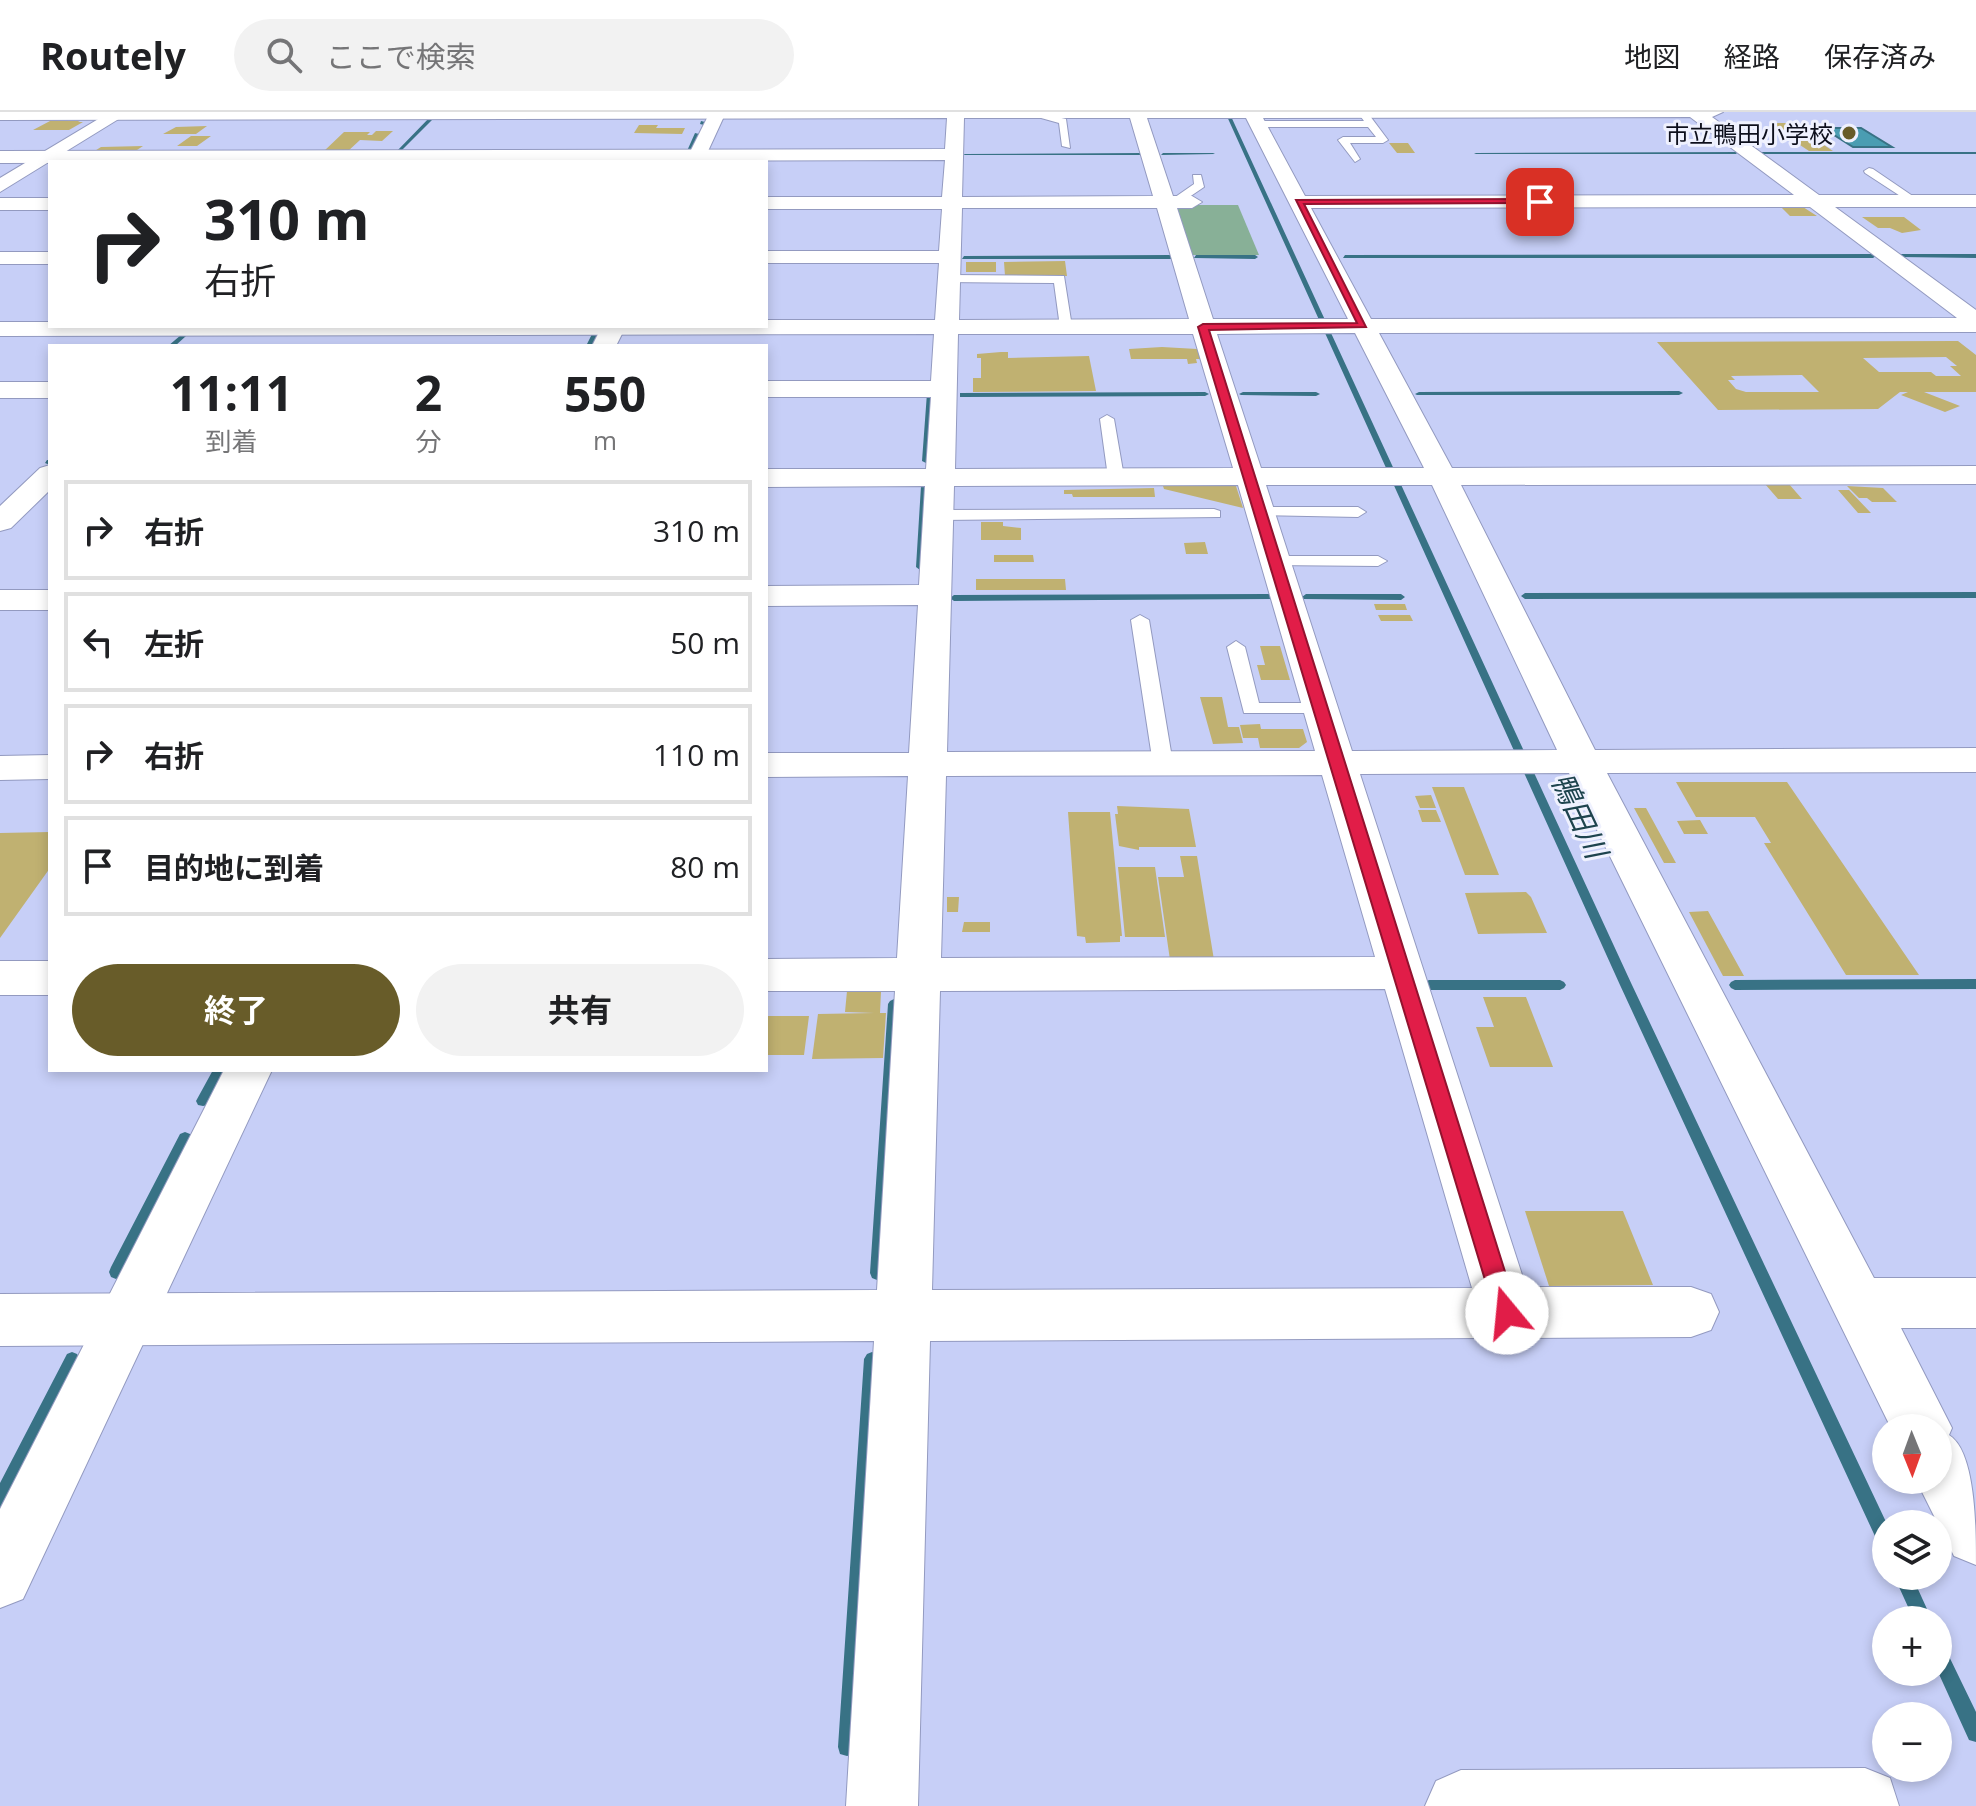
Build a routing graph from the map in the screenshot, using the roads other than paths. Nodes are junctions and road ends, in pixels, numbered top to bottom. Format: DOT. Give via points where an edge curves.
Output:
graph roads {
  1 [pos="1694,112"];
  2 [pos="1715,112"];
  3 [pos="425,113"];
  4 [pos="718,113"];
  5 [pos="1138,113"];
  6 [pos="1209,113"];
  7 [pos="119,114"];
  8 [pos="1037,114"];
  9 [pos="0,115"];
  10 [pos="1250,115"];
  11 [pos="1367,118"];
  12 [pos="956,127"];
  13 [pos="1067,146"];
  14 [pos="49,156"];
  15 [pos="0,157"];
  16 [pos="377,159"];
  17 [pos="696,159"];
  18 [pos="1355,159"];
  19 [pos="1869,171"];
  20 [pos="1197,177"];
  21 [pos="0,186"];
  22 [pos="1812,201"];
  23 [pos="1915,201"];
  24 [pos="1976,201"];
  25 [pos="1179,202"];
  26 [pos="1298,202"];
  27 [pos="768,203"];
  28 [pos="952,203"];
  29 [pos="0,204"];
  30 [pos="48,204"];
  31 [pos="768,257"];
  32 [pos="0,258"];
  33 [pos="48,258"];
  34 [pos="950,268"];
  35 [pos="1976,323"];
  36 [pos="1356,325"];
  37 [pos="768,326"];
  38 [pos="947,327"];
  39 [pos="1066,327"];
  40 [pos="1203,327"];
  41 [pos="102,328"];
  42 [pos="202,328"];
  43 [pos="0,329"];
  44 [pos="185,344"];
  45 [pos="768,389"];
  46 [pos="944,389"];
  47 [pos="0,390"];
  48 [pos="48,390"];
  49 [pos="1107,419"];
  50 [pos="1976,475"];
  51 [pos="1250,476"];
  52 [pos="1434,476"];
  53 [pos="1116,477"];
  54 [pos="48,478"];
  55 [pos="768,478"];
  56 [pos="0,480"];
  57 [pos="940,496"];
  58 [pos="1261,512"];
  59 [pos="1358,512"];
  60 [pos="1214,514"];
  61 [pos="0,522"];
  62 [pos="1275,561"];
  63 [pos="1378,561"];
  64 [pos="935,595"];
  65 [pos="768,596"];
  66 [pos="0,600"];
  67 [pos="48,600"];
  68 [pos="1140,620"];
  69 [pos="1236,647"];
  70 [pos="1321,709"];
  71 [pos="1976,760"];
  72 [pos="1337,762"];
  73 [pos="1572,762"];
  74 [pos="928,764"];
  75 [pos="1163,764"];
  76 [pos="768,765"];
  77 [pos="48,767"];
  78 [pos="0,768"];
  79 [pos="1402,973"];
  80 [pos="768,975"];
  81 [pos="918,975"];
  82 [pos="0,978"];
  83 [pos="48,978"];
  84 [pos="247,1072"];
  85 [pos="1858,1303"];
  86 [pos="1976,1303"];
  87 [pos="1691,1312"];
  88 [pos="1507,1313"];
  89 [pos="904,1316"];
  90 [pos="126,1319"];
  91 [pos="0,1320"];
  92 [pos="1915,1414"];
  93 [pos="1952,1487"];
  94 [pos="1976,1534"];
  95 [pos="0,1576"];
  96 [pos="1865,1803"];
  97 [pos="882,1806"];
  98 [pos="1461,1806"];
  1 -- 2 [label="street"];
  1 -- 11 [label="street"];
  1 -- 22 [label="street"];
  3 -- 4 [label="street"];
  3 -- 7 [label="street"];
  3 -- 16 [label="street"];
  4 -- 12 [label="street"];
  4 -- 17 [label="street"];
  5 -- 6 [label="street"];
  5 -- 8 [label="street"];
  5 -- 25 [label="street"];
  6 -- 10 [label="street"];
  7 -- 9 [label="street"];
  7 -- 14 [label="street"];
  8 -- 12 [label="street"];
  8 -- 13 [label="lane" via="1063,121"];
  10 -- 11 [label="street"];
  10 -- 26 [label="street"];
  11 -- 18 [label="lane" via="1383,140 1343,140"];
  12 -- 17 [label="street"];
  12 -- 28 [label="street"];
  14 -- 15 [label="street"];
  14 -- 16 [label="street"];
  14 -- 21 [label="street"];
  16 -- 17 [label="street"];
  19 -- 23 [label="lane"];
  20 -- 25 [label="lane" via="1200,185"];
  22 -- 23 [label="street"];
  22 -- 26 [label="street"];
  22 -- 35 [label="street"];
  23 -- 24 [label="street"];
  25 -- 28 [label="street"];
  25 -- 40 [label="street"];
  26 -- 36 [label="street"];
  27 -- 28 [label="street"];
  28 -- 34 [label="street"];
  29 -- 30 [label="street"];
  31 -- 34 [label="street"];
  32 -- 33 [label="street"];
  34 -- 38 [label="street"];
  34 -- 39 [label="lane" via="1060,279"];
  35 -- 36 [label="street"];
  36 -- 40 [label="street"];
  36 -- 52 [label="street"];
  37 -- 38 [label="street"];
  38 -- 39 [label="street"];
  38 -- 46 [label="street"];
  39 -- 40 [label="street"];
  40 -- 51 [label="street"];
  41 -- 43 [label="street"];
  42 -- 44 [label="street"];
  45 -- 46 [label="street"];
  46 -- 57 [label="street"];
  47 -- 48 [label="street"];
  49 -- 53 [label="lane"];
  50 -- 52 [label="street"];
  51 -- 52 [label="street"];
  51 -- 53 [label="street"];
  51 -- 58 [label="street"];
  52 -- 73 [label="street"];
  53 -- 57 [label="street"];
  54 -- 56 [label="street"];
  54 -- 61 [label="street"];
  55 -- 57 [label="street"];
  57 -- 60 [label="lane"];
  57 -- 64 [label="street"];
  58 -- 59 [label="lane"];
  58 -- 62 [label="street"];
  62 -- 63 [label="lane"];
  62 -- 70 [label="street"];
  64 -- 65 [label="street"];
  64 -- 74 [label="street"];
  66 -- 67 [label="street"];
  68 -- 75 [label="lane"];
  69 -- 70 [label="lane" via="1251,709"];
  70 -- 72 [label="street"];
  71 -- 73 [label="street"];
  72 -- 73 [label="street"];
  72 -- 75 [label="street"];
  72 -- 79 [label="street"];
  73 -- 85 [label="street"];
  74 -- 75 [label="street"];
  74 -- 76 [label="street"];
  74 -- 81 [label="street"];
  77 -- 78 [label="street"];
  79 -- 81 [label="street"];
  79 -- 88 [label="street"];
  80 -- 81 [label="street"];
  81 -- 89 [label="street"];
  82 -- 83 [label="street"];
  84 -- 90 [label="street"];
  85 -- 86 [label="street"];
  85 -- 92 [label="street"];
  87 -- 88 [label="street"];
  88 -- 89 [label="street"];
  89 -- 90 [label="street"];
  89 -- 97 [label="street"];
  90 -- 91 [label="street"];
  90 -- 95 [label="street"];
  93 -- 94 [label="street"];
  96 -- 98 [label="street"];
}
